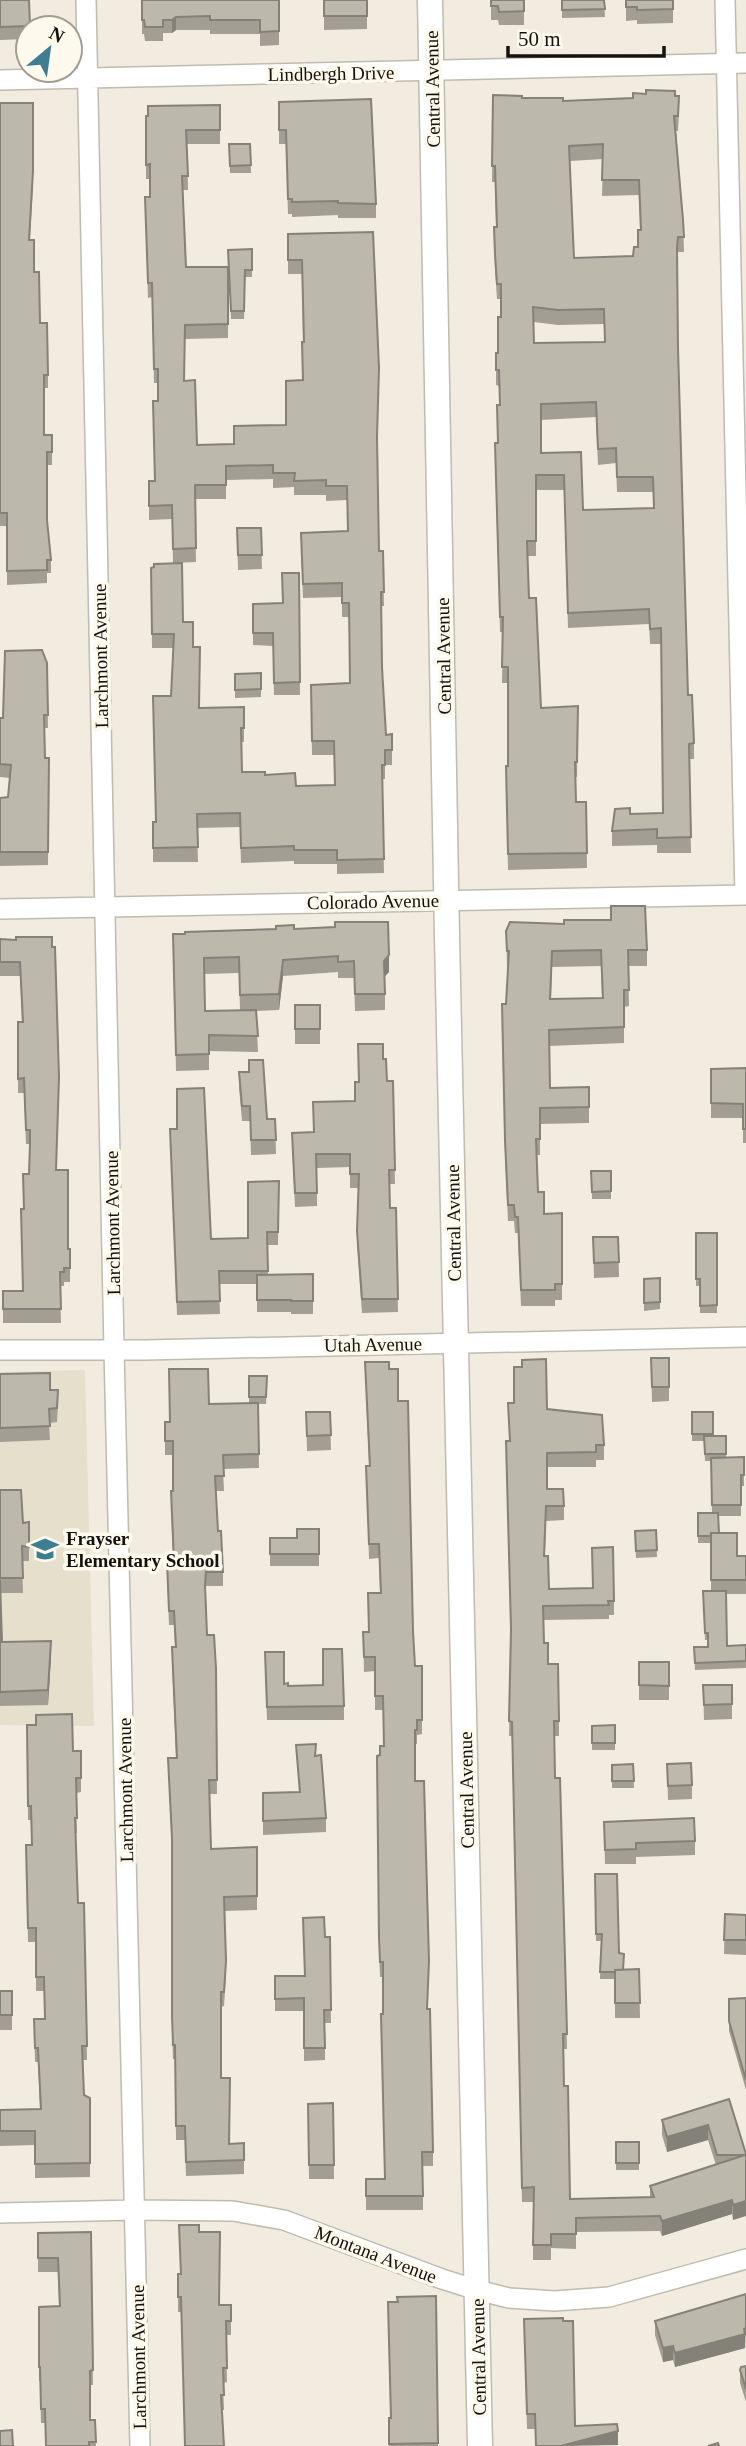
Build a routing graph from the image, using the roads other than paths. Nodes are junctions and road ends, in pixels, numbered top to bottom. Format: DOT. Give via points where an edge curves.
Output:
graph roads {
  1 [pos="86,0"];
  2 [pos="430,0"];
  3 [pos="725,0"];
  4 [pos="736,64"];
  5 [pos="431,70"];
  6 [pos="88,78"];
  7 [pos="0,80"];
  8 [pos="745,895"];
  9 [pos="447,900"];
  10 [pos="106,907"];
  11 [pos="0,909"];
  12 [pos="746,1337"];
  13 [pos="456,1343"];
  14 [pos="0,1350"];
  15 [pos="114,1350"];
  16 [pos="135,2210"];
  17 [pos="0,2213"];
  18 [pos="746,2259"];
  19 [pos="477,2290"];
  20 [pos="140,2446"];
  21 [pos="480,2446"];
  1 -- 6 [label="street, Larchmont Avenue"];
  2 -- 5 [label="street, Central Avenue"];
  3 -- 4 [label="street"];
  4 -- 5 [label="street, Lindbergh Drive"];
  4 -- 8 [label="street"];
  5 -- 6 [label="street, Lindbergh Drive"];
  5 -- 9 [label="street, Central Avenue"];
  6 -- 7 [label="street, Lindbergh Drive"];
  6 -- 10 [label="street, Larchmont Avenue"];
  8 -- 9 [label="street, Colorado Avenue"];
  9 -- 10 [label="street, Colorado Avenue"];
  9 -- 13 [label="street, Central Avenue"];
  10 -- 11 [label="street, Colorado Avenue"];
  10 -- 15 [label="street, Larchmont Avenue"];
  12 -- 13 [label="street, Utah Avenue"];
  13 -- 15 [label="street, Utah Avenue"];
  13 -- 19 [label="street, Central Avenue"];
  14 -- 15 [label="street, Utah Avenue"];
  15 -- 16 [label="street, Larchmont Avenue"];
  16 -- 17 [label="street, Montana Avenue"];
  16 -- 19 [label="street, Montana Avenue" via="233,2211 284,2220"];
  16 -- 20 [label="street, Larchmont Avenue"];
  18 -- 19 [label="street, Montana Avenue" via="609,2297 555,2301"];
  19 -- 21 [label="street, Central Avenue"];
}
